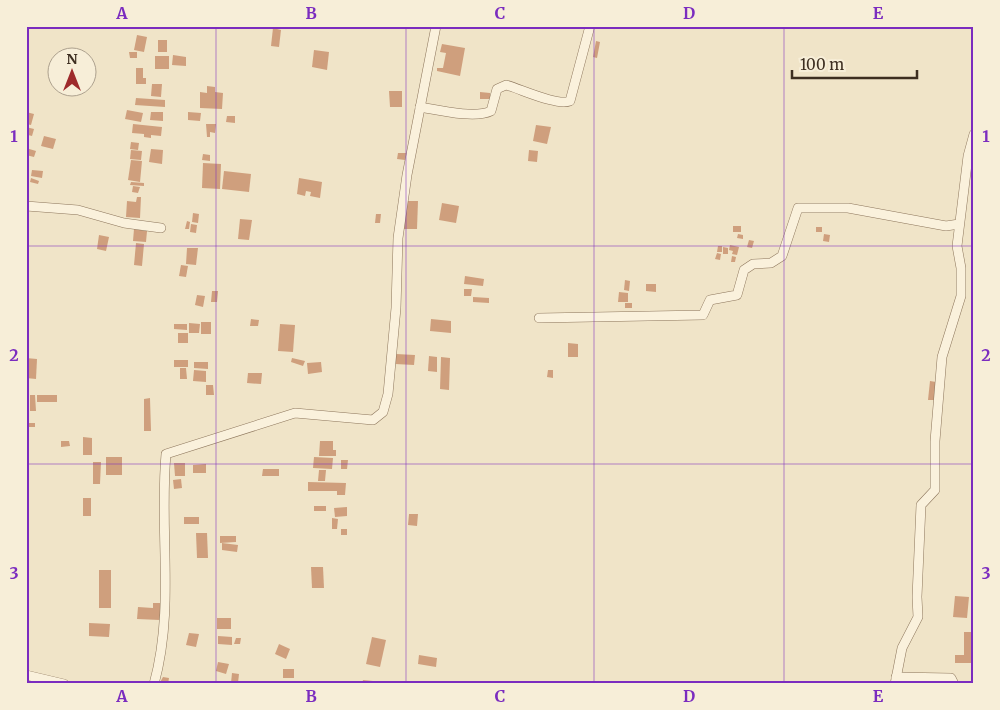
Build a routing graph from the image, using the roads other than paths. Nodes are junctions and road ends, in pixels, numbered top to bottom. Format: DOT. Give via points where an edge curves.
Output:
graph roads {
  1 [pos="436,26"];
  2 [pos="590,26"];
  3 [pos="420,107"];
  4 [pos="974,134"];
  5 [pos="26,206"];
  6 [pos="959,224"];
  7 [pos="161,228"];
  8 [pos="540,318"];
  9 [pos="26,675"];
  10 [pos="896,680"];
  11 [pos="64,684"];
  12 [pos="154,684"];
  13 [pos="954,684"];
  1 -- 3 [label="street"];
  2 -- 3 [label="street" via="570,101 555,101 506,85 498,89 491,111 487,113"];
  3 -- 12 [label="street" via="398,238 395,318 388,394 383,412 373,420 296,413 166,454 164,640"];
  4 -- 6 [label="street"];
  5 -- 7 [label="street" via="78,210"];
  6 -- 8 [label="street" via="946,226 848,208 798,208 782,256 771,263 753,264 744,270 737,295 710,300 703,315"];
  6 -- 10 [label="street" via="957,246 961,296 942,357 935,442 935,490 921,505 918,617 902,648"];
  9 -- 11 [label="street"];
  10 -- 13 [label="street" via="951,678"];
}
